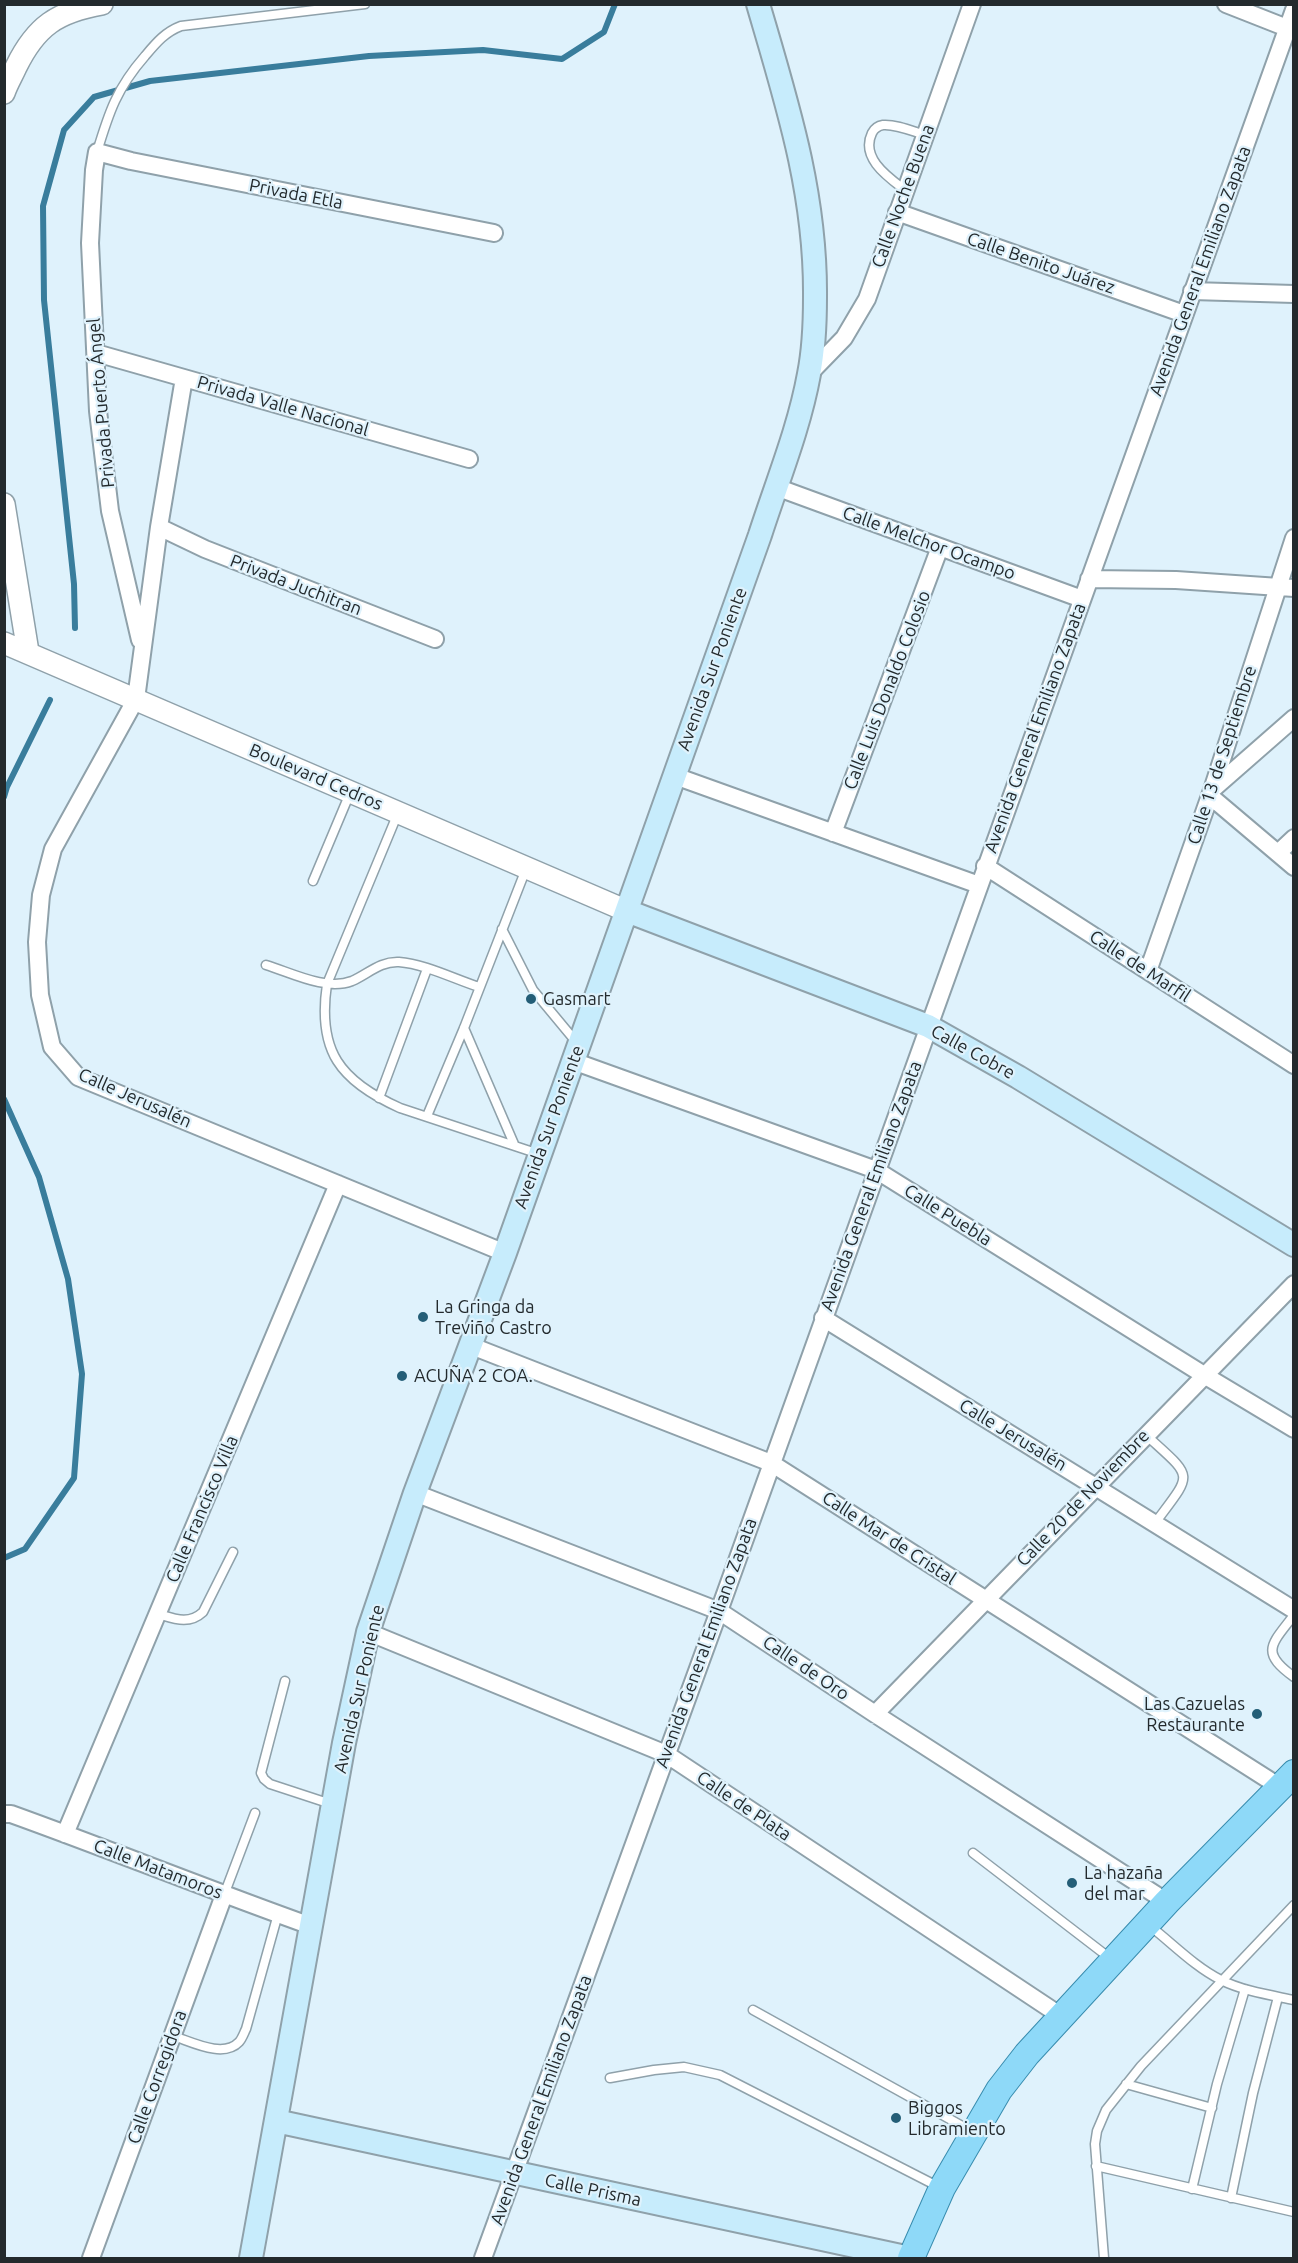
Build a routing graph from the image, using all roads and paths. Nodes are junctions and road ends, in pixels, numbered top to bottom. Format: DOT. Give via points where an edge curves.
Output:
graph roads {
  1 [pos="102,4"];
  2 [pos="365,4"];
  3 [pos="758,4"];
  4 [pos="972,4"];
  5 [pos="1226,4"];
  6 [pos="1293,10"];
  7 [pos="1287,28"];
  8 [pos="4,93"];
  9 [pos="925,135"];
  10 [pos="98,153"];
  11 [pos="905,190"];
  12 [pos="897,212"];
  13 [pos="494,233"];
  14 [pos="1192,291"];
  15 [pos="1293,294"];
  16 [pos="1184,314"];
  17 [pos="96,353"];
  18 [pos="810,374"];
  19 [pos="184,378"];
  20 [pos="469,459"];
  21 [pos="776,487"];
  22 [pos="4,504"];
  23 [pos="159,527"];
  24 [pos="1293,538"];
  25 [pos="940,547"];
  26 [pos="1089,579"];
  27 [pos="1285,587"];
  28 [pos="11,590"];
  29 [pos="1082,599"];
  30 [pos="435,639"];
  31 [pos="4,642"];
  32 [pos="143,649"];
  33 [pos="28,652"];
  34 [pos="136,699"];
  35 [pos="1293,718"];
  36 [pos="675,776"];
  37 [pos="350,793"];
  38 [pos="1211,793"];
  39 [pos="399,813"];
  40 [pos="833,833"];
  41 [pos="1293,838"];
  42 [pos="1278,853"];
  43 [pos="986,866"];
  44 [pos="1293,867"];
  45 [pos="526,868"];
  46 [pos="314,881"];
  47 [pos="979,885"];
  48 [pos="627,911"];
  49 [pos="502,928"];
  50 [pos="266,965"];
  51 [pos="427,969"];
  52 [pos="1148,971"];
  53 [pos="327,984"];
  54 [pos="479,987"];
  55 [pos="928,1026"];
  56 [pos="464,1028"];
  57 [pos="576,1053"];
  58 [pos="1293,1065"];
  59 [pos="379,1098"];
  60 [pos="427,1116"];
  61 [pos="514,1144"];
  62 [pos="540,1154"];
  63 [pos="876,1170"];
  64 [pos="338,1184"];
  65 [pos="1293,1245"];
  66 [pos="505,1253"];
  67 [pos="1293,1284"];
  68 [pos="823,1318"];
  69 [pos="469,1345"];
  70 [pos="1204,1376"];
  71 [pos="1293,1429"];
  72 [pos="1146,1435"];
  73 [pos="771,1463"];
  74 [pos="1096,1486"];
  75 [pos="415,1493"];
  76 [pos="1155,1523"];
  77 [pos="233,1552"];
  78 [pos="984,1600"];
  79 [pos="1293,1610"];
  80 [pos="719,1611"];
  81 [pos="158,1614"];
  82 [pos="1293,1615"];
  83 [pos="368,1632"];
  84 [pos="1293,1677"];
  85 [pos="285,1681"];
  86 [pos="875,1714"];
  87 [pos="666,1754"];
  88 [pos="1287,1780"];
  89 [pos="333,1805"];
  90 [pos="255,1813"];
  91 [pos="4,1814"];
  92 [pos="65,1834"];
  93 [pos="974,1853"];
  94 [pos="224,1895"];
  95 [pos="1167,1902"];
  96 [pos="1293,1905"];
  97 [pos="278,1914"];
  98 [pos="1148,1924"];
  99 [pos="311,1926"];
  100 [pos="1112,1960"];
  101 [pos="1222,1981"];
  102 [pos="1245,1989"];
  103 [pos="1278,1996"];
  104 [pos="1293,2000"];
  105 [pos="753,2010"];
  106 [pos="1061,2016"];
  107 [pos="173,2036"];
  108 [pos="610,2078"];
  109 [pos="1126,2084"];
  110 [pos="1212,2108"];
  111 [pos="276,2121"];
  112 [pos="974,2133"];
  113 [pos="1096,2166"];
  114 [pos="515,2174"];
  115 [pos="942,2188"];
  116 [pos="1192,2189"];
  117 [pos="1232,2198"];
  118 [pos="1293,2212"];
  119 [pos="91,2259"];
  120 [pos="251,2259"];
  121 [pos="483,2259"];
  122 [pos="911,2259"];
  123 [pos="1104,2259"];
  1 -- 8 [label="street" via="63,14 39,30"];
  2 -- 10 [label="lane" via="181,26 170,31 127,76 107,118"];
  3 -- 18 [label="main road, Avenida Sur Poniente" via="798,141 808,197 815,262"];
  4 -- 9 [label="street, Calle Noche Buena"];
  5 -- 7 [label="street"];
  6 -- 7 [label="street, Avenida General Emiliano Zapata"];
  7 -- 14 [label="street, Avenida General Emiliano Zapata"];
  9 -- 11 [label="street, Calle Noche Buena"];
  9 -- 11 [label="lane" via="883,125 877,126 869,140 874,163"];
  10 -- 13 [label="street, Privada Etla"];
  10 -- 17 [label="street, Privada Puerto Ángel" via="90,243"];
  11 -- 12 [label="street, Calle Noche Buena"];
  12 -- 16 [label="street, Calle Benito Juárez"];
  12 -- 18 [label="street, Calle Noche Buena" via="867,299 855,322"];
  14 -- 15 [label="street"];
  14 -- 16 [label="street, Avenida General Emiliano Zapata"];
  16 -- 26 [label="street, Avenida General Emiliano Zapata"];
  17 -- 19 [label="street, Privada Valle Nacional"];
  17 -- 32 [label="street, Privada Puerto Ángel" via="98,411 110,511"];
  18 -- 21 [label="main road, Avenida Sur Poniente"];
  19 -- 20 [label="street, Privada Valle Nacional"];
  19 -- 23 [label="street, Privada Puerto Ángel"];
  21 -- 25 [label="street, Calle Melchor Ocampo"];
  21 -- 36 [label="main road, Avenida Sur Poniente"];
  22 -- 28 [label="street"];
  23 -- 30 [label="street, Privada Juchitran" via="205,549"];
  23 -- 32 [label="street, Privada Puerto Ángel"];
  24 -- 27 [label="street, Calle 13 de Septiembre"];
  25 -- 29 [label="street, Calle Melchor Ocampo"];
  25 -- 40 [label="street, Calle Luis Donaldo Colosio"];
  26 -- 27 [label="street"];
  26 -- 29 [label="street, Avenida General Emiliano Zapata"];
  27 -- 38 [label="street, Calle 13 de Septiembre"];
  28 -- 33 [label="street"];
  29 -- 43 [label="street, Avenida General Emiliano Zapata"];
  31 -- 33 [label="street, Boulevard Cedros"];
  32 -- 34 [label="street, Privada Puerto Ángel"];
  33 -- 34 [label="street, Boulevard Cedros"];
  34 -- 37 [label="street, Boulevard Cedros"];
  34 -- 64 [label="street, Calle Jerusalén" via="53,849 41,895 37,942 40,995 52,1047 78,1077"];
  35 -- 38 [label="street"];
  36 -- 40 [label="street"];
  36 -- 48 [label="main road, Avenida Sur Poniente"];
  37 -- 39 [label="street, Boulevard Cedros"];
  37 -- 46 [label="lane"];
  38 -- 42 [label="street"];
  38 -- 52 [label="street, Calle 13 de Septiembre"];
  39 -- 45 [label="street, Boulevard Cedros"];
  39 -- 53 [label="lane"];
  40 -- 47 [label="street"];
  41 -- 42 [label="street"];
  42 -- 44 [label="street"];
  43 -- 47 [label="street, Avenida General Emiliano Zapata"];
  43 -- 52 [label="street, Calle de Marfil"];
  45 -- 48 [label="street, Boulevard Cedros"];
  45 -- 49 [label="lane"];
  47 -- 55 [label="street, Avenida General Emiliano Zapata"];
  48 -- 55 [label="main road, Calle Cobre"];
  48 -- 57 [label="main road, Avenida Sur Poniente"];
  49 -- 54 [label="lane"];
  49 -- 57 [label="lane" via="533,990"];
  50 -- 53 [label="lane"];
  51 -- 53 [label="lane" via="386,963 353,981"];
  51 -- 54 [label="lane"];
  51 -- 59 [label="lane"];
  52 -- 58 [label="street, Calle de Marfil"];
  53 -- 59 [label="lane" via="323,1010 326,1036 336,1061 353,1080"];
  54 -- 56 [label="lane"];
  55 -- 63 [label="street, Avenida General Emiliano Zapata"];
  55 -- 65 [label="main road, Calle Cobre"];
  56 -- 60 [label="lane"];
  56 -- 61 [label="lane"];
  57 -- 62 [label="main road, Avenida Sur Poniente"];
  57 -- 63 [label="street, Calle Puebla"];
  59 -- 60 [label="lane"];
  60 -- 61 [label="lane"];
  61 -- 62 [label="lane"];
  62 -- 66 [label="main road, Avenida Sur Poniente"];
  63 -- 68 [label="street, Avenida General Emiliano Zapata"];
  63 -- 70 [label="street, Calle Puebla"];
  64 -- 66 [label="street, Calle Jerusalén"];
  64 -- 81 [label="street, Calle Francisco Villa"];
  66 -- 69 [label="main road, Avenida Sur Poniente"];
  67 -- 70 [label="street, Calle 20 de Noviembre"];
  68 -- 73 [label="street, Avenida General Emiliano Zapata"];
  68 -- 74 [label="street, Calle Jerusalén"];
  69 -- 73 [label="street, Calle Mar de Cristal"];
  69 -- 75 [label="main road, Avenida Sur Poniente"];
  70 -- 71 [label="street, Calle Puebla"];
  70 -- 72 [label="street, Calle 20 de Noviembre"];
  72 -- 74 [label="street, Calle 20 de Noviembre"];
  72 -- 76 [label="lane" via="1178,1464 1185,1478"];
  73 -- 78 [label="street, Calle Mar de Cristal"];
  73 -- 80 [label="street, Avenida General Emiliano Zapata"];
  74 -- 76 [label="street, Calle Jerusalén"];
  74 -- 78 [label="street, Calle 20 de Noviembre"];
  75 -- 80 [label="street, Calle de Oro"];
  75 -- 83 [label="main road, Avenida Sur Poniente"];
  76 -- 79 [label="street, Calle Jerusalén"];
  77 -- 81 [label="lane" via="203,1612 196,1618 178,1620"];
  78 -- 86 [label="street, Calle 20 de Noviembre"];
  78 -- 88 [label="street, Calle Mar de Cristal"];
  80 -- 86 [label="street, Calle de Oro"];
  80 -- 87 [label="street, Avenida General Emiliano Zapata"];
  81 -- 92 [label="street, Calle Francisco Villa"];
  82 -- 84 [label="lane" via="1272,1649 1277,1665"];
  83 -- 87 [label="street, Calle de Plata"];
  83 -- 89 [label="main road, Avenida Sur Poniente"];
  85 -- 89 [label="lane" via="261,1773 270,1784"];
  86 -- 95 [label="street, Calle de Oro"];
  87 -- 106 [label="street, Calle de Plata"];
  87 -- 114 [label="street, Avenida General Emiliano Zapata"];
  88 -- 95 [label="main road"];
  89 -- 99 [label="main road, Avenida Sur Poniente"];
  90 -- 94 [label="lane"];
  91 -- 92 [label="street, Calle Matamoros"];
  92 -- 94 [label="street, Calle Matamoros"];
  93 -- 100 [label="lane"];
  94 -- 97 [label="street, Calle Matamoros"];
  94 -- 107 [label="street, Calle Corregidora"];
  95 -- 98 [label="main road"];
  96 -- 101 [label="lane"];
  97 -- 99 [label="street, Calle Matamoros"];
  97 -- 107 [label="lane" via="240,2042 221,2049"];
  98 -- 100 [label="main road"];
  98 -- 101 [label="lane"];
  99 -- 111 [label="main road, Avenida Sur Poniente"];
  100 -- 106 [label="main road"];
  101 -- 102 [label="lane"];
  101 -- 109 [label="lane"];
  102 -- 103 [label="lane"];
  102 -- 110 [label="lane"];
  103 -- 104 [label="lane"];
  103 -- 117 [label="lane"];
  105 -- 112 [label="lane"];
  106 -- 112 [label="main road" via="999,2090"];
  107 -- 119 [label="street, Calle Corregidora"];
  108 -- 115 [label="lane" via="684,2067 720,2075"];
  109 -- 110 [label="lane"];
  109 -- 113 [label="lane" via="1101,2119 1095,2144"];
  110 -- 116 [label="lane"];
  111 -- 114 [label="main road, Calle Prisma"];
  111 -- 120 [label="main road, Avenida Sur Poniente"];
  112 -- 115 [label="main road"];
  113 -- 116 [label="lane"];
  113 -- 123 [label="lane"];
  114 -- 121 [label="street, Avenida General Emiliano Zapata"];
  114 -- 122 [label="main road, Calle Prisma"];
  115 -- 122 [label="main road"];
  116 -- 117 [label="lane"];
  117 -- 118 [label="lane"];
}
